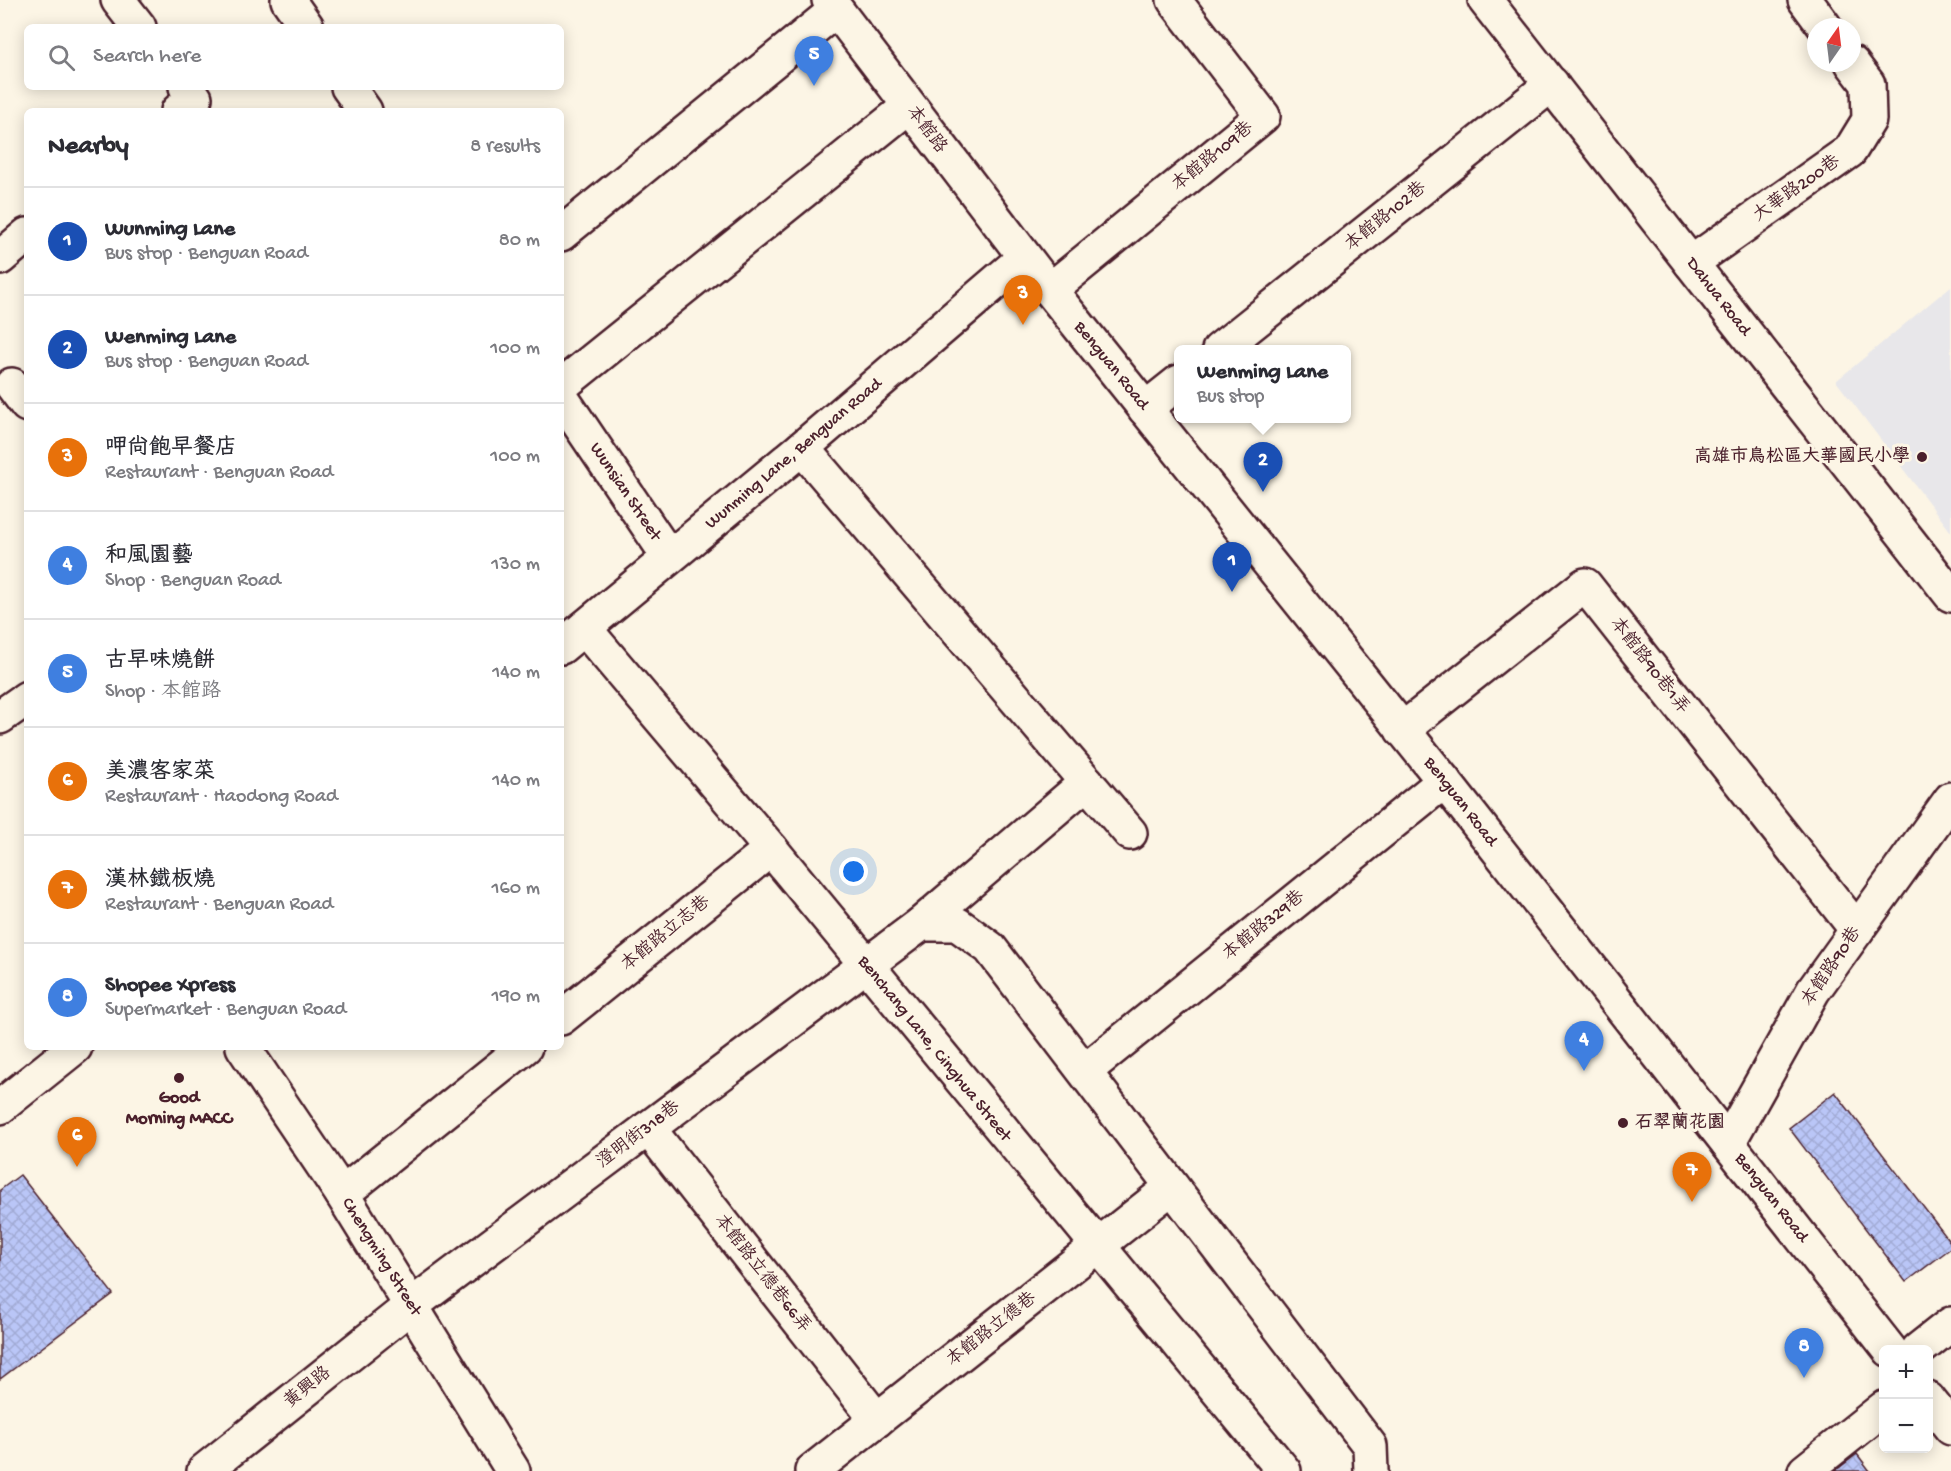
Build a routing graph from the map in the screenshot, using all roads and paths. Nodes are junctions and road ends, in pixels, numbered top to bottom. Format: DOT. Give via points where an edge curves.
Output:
graph roads {
  1 [pos="118,0"];
  2 [pos="288,0"];
  3 [pos="1174,0"];
  4 [pos="1485,0"];
  5 [pos="1805,0"];
  6 [pos="833,5"];
  7 [pos="1818,18"];
  8 [pos="137,24"];
  9 [pos="305,24"];
  10 [pos="1859,72"];
  11 [pos="1552,84"];
  12 [pos="188,90"];
  13 [pos="350,90"];
  14 [pos="908,107"];
  15 [pos="182,108"];
  16 [pos="362,108"];
  17 [pos="564,231"];
  18 [pos="24,238"];
  19 [pos="0,258"];
  20 [pos="1024,258"];
  21 [pos="1691,263"];
  22 [pos="1050,290"];
  23 [pos="1225,345"];
  24 [pos="564,384"];
  25 [pos="1174,386"];
  26 [pos="564,401"];
  27 [pos="1145,409"];
  28 [pos="802,448"];
  29 [pos="669,557"];
  30 [pos="1951,595"];
  31 [pos="572,637"];
  32 [pos="24,700"];
  33 [pos="0,717"];
  34 [pos="1402,730"];
  35 [pos="1087,782"];
  36 [pos="1444,782"];
  37 [pos="1951,799"];
  38 [pos="1130,833"];
  39 [pos="771,849"];
  40 [pos="921,924"];
  41 [pos="1857,930"];
  42 [pos="866,966"];
  43 [pos="564,1016"];
  44 [pos="71,1050"];
  45 [pos="245,1050"];
  46 [pos="521,1050"];
  47 [pos="1085,1071"];
  48 [pos="0,1107"];
  49 [pos="648,1128"];
  50 [pos="1728,1143"];
  51 [pos="1172,1187"];
  52 [pos="342,1194"];
  53 [pos="1097,1248"];
  54 [pos="412,1305"];
  55 [pos="1951,1324"];
  56 [pos="1886,1345"];
  57 [pos="1924,1345"];
  58 [pos="1933,1404"];
  59 [pos="1879,1412"];
  60 [pos="877,1420"];
  61 [pos="1951,1428"];
  62 [pos="204,1471"];
  63 [pos="513,1471"];
  64 [pos="812,1471"];
  65 [pos="1284,1471"];
  66 [pos="1371,1471"];
  67 [pos="1805,1471"];
  1 -- 8 [label="street"];
  2 -- 9 [label="street"];
  3 -- 22 [label="street, 本館路109巷" via="1263,116"];
  4 -- 11 [label="street, Dahua Road"];
  5 -- 7 [label="street"];
  6 -- 14 [label="street, 本館路"];
  6 -- 17 [label="street"];
  10 -- 21 [label="street, 大華路200巷" via="1868,84 1869,120 1850,151"];
  11 -- 21 [label="street, Dahua Road"];
  11 -- 23 [label="street, 本館路102巷"];
  12 -- 15 [label="street" via="195,98"];
  13 -- 16 [label="street"];
  14 -- 20 [label="street, 本館路"];
  14 -- 24 [label="street"];
  18 -- 19 [label="street"];
  20 -- 22 [label="street, Benguan Road"];
  20 -- 28 [label="street, Wunming Lane, Benguan Road"];
  21 -- 30 [label="street, Dahua Road"];
  22 -- 27 [label="street, Benguan Road"];
  25 -- 27 [label="street"];
  26 -- 29 [label="street, Wunsian Street"];
  27 -- 34 [label="street, Benguan Road"];
  28 -- 29 [label="street, Wunming Lane, Benguan Road"];
  28 -- 35 [label="street"];
  29 -- 31 [label="street, Wunming Lane, Benguan Road"];
  31 -- 39 [label="street, Benchang Lane, Cinghua Street"];
  32 -- 33 [label="street"];
  34 -- 36 [label="street, Benguan Road"];
  34 -- 41 [label="street, 本館路90巷1弄" via="1585,585"];
  35 -- 38 [label="street"];
  35 -- 40 [label="street"];
  36 -- 47 [label="street, 本館路329巷"];
  36 -- 50 [label="street, Benguan Road"];
  37 -- 41 [label="street, 本館路90巷"];
  39 -- 42 [label="street, Benchang Lane, Cinghua Street"];
  39 -- 43 [label="street, 本館路立志巷"];
  40 -- 42 [label="street"];
  40 -- 47 [label="street" via="957,924 990,948"];
  41 -- 50 [label="street, 本館路90巷" via="1813,991"];
  42 -- 49 [label="street, 澄明街318巷"];
  42 -- 53 [label="street, Benchang Lane, Cinghua Street"];
  44 -- 48 [label="street"];
  45 -- 52 [label="street, Chengming Street"];
  46 -- 52 [label="street"];
  47 -- 51 [label="street"];
  49 -- 54 [label="street, 澄明街318巷"];
  49 -- 60 [label="street, 本館路立德巷66弄"];
  50 -- 56 [label="street, Benguan Road"];
  51 -- 53 [label="street, 本館路立德巷"];
  51 -- 66 [label="street" via="1370,1446"];
  52 -- 54 [label="street, Chengming Street"];
  53 -- 60 [label="street, 本館路立德巷"];
  53 -- 65 [label="street, Benchang Lane, Cinghua Street"];
  54 -- 62 [label="street, 黃興路"];
  54 -- 63 [label="street, Chengming Street"];
  55 -- 57 [label="street"];
  58 -- 61 [label="street"];
  59 -- 67 [label="street"];
  60 -- 64 [label="street, 本館路立德巷"];
}
